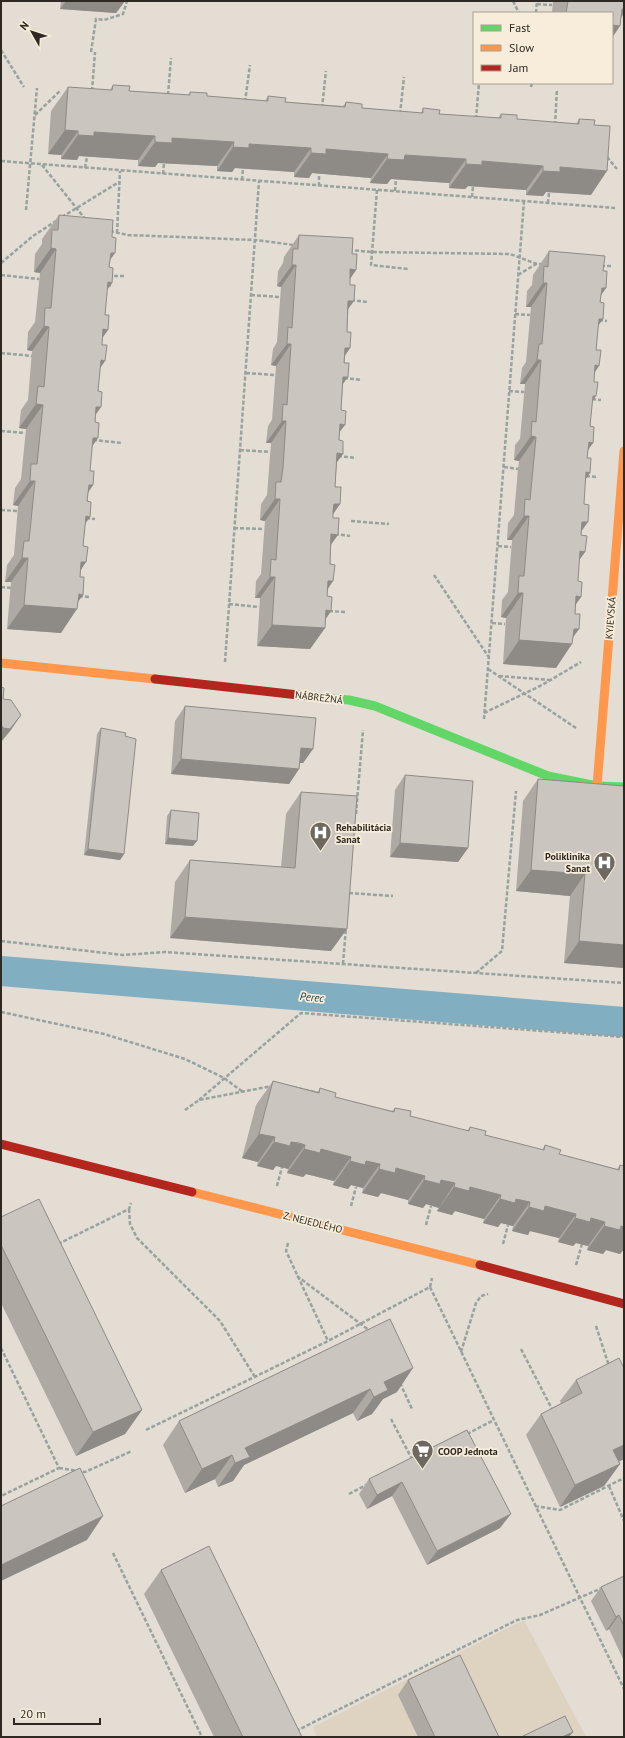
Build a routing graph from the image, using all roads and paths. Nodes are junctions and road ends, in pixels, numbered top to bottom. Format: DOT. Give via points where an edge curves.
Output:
graph roads {
  1 [pos="127,1"];
  2 [pos="513,1"];
  3 [pos="537,3"];
  4 [pos="552,5"];
  5 [pos="518,12"];
  6 [pos="1,50"];
  7 [pos="171,58"];
  8 [pos="250,65"];
  9 [pos="326,71"];
  10 [pos="404,77"];
  11 [pos="479,84"];
  12 [pos="532,84"];
  13 [pos="24,87"];
  14 [pos="531,87"];
  15 [pos="37,88"];
  16 [pos="61,90"];
  17 [pos="557,90"];
  18 [pos="91,93"];
  19 [pos="167,99"];
  20 [pos="245,106"];
  21 [pos="322,112"];
  22 [pos="35,115"];
  23 [pos="400,119"];
  24 [pos="476,125"];
  25 [pos="554,131"];
  26 [pos="604,154"];
  27 [pos="87,157"];
  28 [pos="1,161"];
  29 [pos="164,163"];
  30 [pos="30,164"];
  31 [pos="42,165"];
  32 [pos="86,168"];
  33 [pos="243,168"];
  34 [pos="617,169"];
  35 [pos="120,170"];
  36 [pos="164,174"];
  37 [pos="319,174"];
  38 [pos="396,179"];
  39 [pos="242,180"];
  40 [pos="119,182"];
  41 [pos="259,182"];
  42 [pos="319,186"];
  43 [pos="473,186"];
  44 [pos="376,190"];
  45 [pos="395,191"];
  46 [pos="549,192"];
  47 [pos="472,197"];
  48 [pos="524,201"];
  49 [pos="548,203"];
  50 [pos="76,208"];
  51 [pos="615,208"];
  52 [pos="26,210"];
  53 [pos="56,221"];
  54 [pos="63,223"];
  55 [pos="89,223"];
  56 [pos="105,230"];
  57 [pos="117,233"];
  58 [pos="255,240"];
  59 [pos="295,245"];
  60 [pos="341,249"];
  61 [pos="372,252"];
  62 [pos="520,257"];
  63 [pos="1,263"];
  64 [pos="537,264"];
  65 [pos="544,264"];
  66 [pos="596,265"];
  67 [pos="611,266"];
  68 [pos="408,269"];
  69 [pos="518,275"];
  70 [pos="1,276"];
  71 [pos="114,276"];
  72 [pos="124,276"];
  73 [pos="39,279"];
  74 [pos="99,285"];
  75 [pos="113,286"];
  76 [pos="251,295"];
  77 [pos="280,297"];
  78 [pos="348,300"];
  79 [pos="368,302"];
  80 [pos="515,314"];
  81 [pos="530,315"];
  82 [pos="592,320"];
  83 [pos="607,321"];
  84 [pos="1,353"];
  85 [pos="32,356"];
  86 [pos="246,373"];
  87 [pos="275,375"];
  88 [pos="343,378"];
  89 [pos="362,380"];
  90 [pos="509,391"];
  91 [pos="524,392"];
  92 [pos="585,399"];
  93 [pos="601,400"];
  94 [pos="1,431"];
  95 [pos="25,433"];
  96 [pos="86,439"];
  97 [pos="122,443"];
  98 [pos="240,450"];
  99 [pos="624,451"];
  100 [pos="270,452"];
  101 [pos="337,456"];
  102 [pos="356,458"];
  103 [pos="504,468"];
  104 [pos="518,469"];
  105 [pos="584,475"];
  106 [pos="596,477"];
  107 [pos="1,510"];
  108 [pos="17,511"];
  109 [pos="83,518"];
  110 [pos="95,519"];
  111 [pos="351,521"];
  112 [pos="389,524"];
  113 [pos="234,528"];
  114 [pos="264,529"];
  115 [pos="331,534"];
  116 [pos="350,536"];
  117 [pos="497,546"];
  118 [pos="511,547"];
  119 [pos="434,575"];
  120 [pos="1,587"];
  121 [pos="11,588"];
  122 [pos="77,596"];
  123 [pos="89,597"];
  124 [pos="229,604"];
  125 [pos="259,607"];
  126 [pos="326,611"];
  127 [pos="345,612"];
  128 [pos="492,623"];
  129 [pos="505,624"];
  130 [pos="489,657"];
  131 [pos="583,661"];
  132 [pos="1,663"];
  133 [pos="224,665"];
  134 [pos="488,669"];
  135 [pos="498,676"];
  136 [pos="551,680"];
  137 [pos="526,694"];
  138 [pos="375,706"];
  139 [pos="484,713"];
  140 [pos="484,719"];
  141 [pos="578,730"];
  142 [pos="597,786"];
  143 [pos="624,787"];
  144 [pos="516,788"];
  145 [pos="356,816"];
  146 [pos="350,886"];
  147 [pos="349,893"];
  148 [pos="393,896"];
  149 [pos="349,901"];
  150 [pos="347,925"];
  151 [pos="1,941"];
  152 [pos="343,964"];
  153 [pos="476,973"];
  154 [pos="624,983"];
  155 [pos="1,1012"];
  156 [pos="624,1037"];
  157 [pos="224,1078"];
  158 [pos="278,1086"];
  159 [pos="291,1086"];
  160 [pos="301,1088"];
  161 [pos="243,1092"];
  162 [pos="324,1094"];
  163 [pos="299,1095"];
  164 [pos="199,1100"];
  165 [pos="185,1110"];
  166 [pos="1,1144"];
  167 [pos="282,1167"];
  168 [pos="277,1187"];
  169 [pos="356,1187"];
  170 [pos="132,1197"];
  171 [pos="431,1206"];
  172 [pos="129,1210"];
  173 [pos="349,1212"];
  174 [pos="508,1225"];
  175 [pos="424,1231"];
  176 [pos="289,1238"];
  177 [pos="58,1244"];
  178 [pos="582,1244"];
  179 [pos="501,1250"];
  180 [pos="575,1270"];
  181 [pos="297,1276"];
  182 [pos="492,1292"];
  183 [pos="624,1304"];
  184 [pos="361,1324"];
  185 [pos="596,1326"];
  186 [pos="375,1335"];
  187 [pos="328,1341"];
  188 [pos="1,1348"];
  189 [pos="521,1349"];
  190 [pos="461,1353"];
  191 [pos="611,1372"];
  192 [pos="255,1377"];
  193 [pos="399,1381"];
  194 [pos="412,1409"];
  195 [pos="554,1412"];
  196 [pos="391,1419"];
  197 [pos="494,1420"];
  198 [pos="146,1430"];
  199 [pos="460,1437"];
  200 [pos="132,1451"];
  201 [pos="420,1458"];
  202 [pos="413,1461"];
  203 [pos="407,1464"];
  204 [pos="59,1468"];
  205 [pos="624,1478"];
  206 [pos="375,1481"];
  207 [pos="609,1486"];
  208 [pos="349,1494"];
  209 [pos="1,1496"];
  210 [pos="535,1506"];
  211 [pos="624,1521"];
  212 [pos="113,1553"];
  213 [pos="605,1586"];
  214 [pos="580,1599"];
  215 [pos="624,1689"];
  216 [pos="295,1731"];
  217 [pos="202,1737"];
  1 -- 18 [label="path" via="123,14 104,20 96,19"];
  2 -- 5 [label="path"];
  3 -- 4 [label="path"];
  6 -- 13 [label="path"];
  7 -- 19 [label="path"];
  8 -- 20 [label="path"];
  9 -- 21 [label="path"];
  10 -- 23 [label="path"];
  11 -- 24 [label="path"];
  12 -- 14 [label="path"];
  15 -- 22 [label="path"];
  16 -- 22 [label="path"];
  17 -- 25 [label="path"];
  22 -- 30 [label="path"];
  26 -- 34 [label="path"];
  27 -- 32 [label="path"];
  28 -- 30 [label="path"];
  29 -- 36 [label="path"];
  30 -- 31 [label="path"];
  30 -- 52 [label="path"];
  31 -- 32 [label="path"];
  31 -- 50 [label="path"];
  32 -- 35 [label="path"];
  33 -- 39 [label="path"];
  35 -- 36 [label="path"];
  35 -- 40 [label="path"];
  36 -- 39 [label="path"];
  37 -- 42 [label="path"];
  38 -- 45 [label="path"];
  39 -- 41 [label="path"];
  40 -- 50 [label="path"];
  40 -- 57 [label="path"];
  41 -- 42 [label="path"];
  41 -- 58 [label="path"];
  42 -- 44 [label="path"];
  43 -- 47 [label="path"];
  44 -- 45 [label="path"];
  44 -- 61 [label="path"];
  45 -- 47 [label="path"];
  46 -- 49 [label="path"];
  47 -- 48 [label="path"];
  48 -- 49 [label="path"];
  48 -- 62 [label="path"];
  49 -- 51 [label="path"];
  50 -- 53 [label="path"];
  50 -- 55 [label="path"];
  53 -- 54 [label="path"];
  53 -- 63 [label="path" via="33,236"];
  56 -- 57 [label="path"];
  57 -- 58 [label="path"];
  58 -- 59 [label="path"];
  58 -- 76 [label="path"];
  60 -- 61 [label="path"];
  61 -- 62 [label="path" via="510,254"];
  61 -- 68 [label="path" via="371,265"];
  62 -- 64 [label="path"];
  62 -- 69 [label="path"];
  64 -- 65 [label="path"];
  64 -- 69 [label="path"];
  66 -- 67 [label="path"];
  69 -- 80 [label="path"];
  70 -- 73 [label="path"];
  71 -- 72 [label="path"];
  74 -- 75 [label="path"];
  76 -- 77 [label="path"];
  76 -- 86 [label="path"];
  78 -- 79 [label="path"];
  80 -- 81 [label="path"];
  80 -- 90 [label="path"];
  82 -- 83 [label="path"];
  84 -- 85 [label="path"];
  86 -- 87 [label="path"];
  86 -- 98 [label="path"];
  88 -- 89 [label="path"];
  90 -- 91 [label="path"];
  90 -- 103 [label="path"];
  92 -- 93 [label="path"];
  94 -- 95 [label="path"];
  96 -- 97 [label="path"];
  98 -- 100 [label="path"];
  98 -- 113 [label="path"];
  99 -- 142 [label="street, KYJEVSKÁ"];
  101 -- 102 [label="path"];
  103 -- 104 [label="path"];
  103 -- 117 [label="path"];
  105 -- 106 [label="path"];
  107 -- 108 [label="path"];
  109 -- 110 [label="path"];
  111 -- 112 [label="path"];
  113 -- 114 [label="path"];
  113 -- 124 [label="path"];
  115 -- 116 [label="path"];
  117 -- 118 [label="path"];
  117 -- 128 [label="path"];
  119 -- 130 [label="path"];
  120 -- 121 [label="path"];
  122 -- 123 [label="path"];
  124 -- 125 [label="path"];
  124 -- 133 [label="path"];
  126 -- 127 [label="path"];
  128 -- 129 [label="path"];
  128 -- 130 [label="path"];
  130 -- 134 [label="path"];
  131 -- 136 [label="path"];
  132 -- 138 [label="street, NÁBREŽNÁ" via="323,697"];
  134 -- 135 [label="path"];
  134 -- 139 [label="path"];
  135 -- 136 [label="path"];
  135 -- 137 [label="path"];
  136 -- 137 [label="path"];
  137 -- 139 [label="path"];
  137 -- 141 [label="path"];
  138 -- 142 [label="street, NÁBREŽNÁ" via="548,776"];
  138 -- 145 [label="path" via="364,715"];
  139 -- 140 [label="path"];
  142 -- 143 [label="street, NÁBREŽNÁ"];
  144 -- 153 [label="path" via="502,951"];
  146 -- 147 [label="path"];
  147 -- 148 [label="path"];
  147 -- 149 [label="path"];
  150 -- 152 [label="path"];
  151 -- 152 [label="path" via="123,955 165,952"];
  152 -- 153 [label="path"];
  153 -- 154 [label="path"];
  155 -- 157 [label="path" via="104,1034 185,1059"];
  156 -- 157 [label="path" via="301,1013"];
  157 -- 161 [label="path"];
  157 -- 164 [label="path"];
  158 -- 161 [label="path"];
  159 -- 160 [label="path"];
  160 -- 162 [label="path"];
  160 -- 163 [label="path"];
  161 -- 164 [label="path"];
  164 -- 165 [label="path"];
  166 -- 183 [label="street, Z. NEJEDLÉHO" via="497,1269"];
  167 -- 168 [label="path"];
  169 -- 173 [label="path"];
  170 -- 172 [label="path"];
  171 -- 175 [label="path"];
  172 -- 177 [label="path"];
  172 -- 192 [label="path" via="130,1224 137,1238 220,1321"];
  174 -- 179 [label="path"];
  176 -- 181 [label="path" via="286,1251"];
  178 -- 180 [label="path"];
  181 -- 184 [label="path"];
  181 -- 187 [label="path"];
  182 -- 190 [label="path" via="480,1296 476,1303"];
  184 -- 186 [label="path"];
  184 -- 187 [label="path"];
  184 -- 190 [label="path" via="430,1287"];
  185 -- 191 [label="path"];
  187 -- 192 [label="path"];
  188 -- 204 [label="path"];
  189 -- 195 [label="path"];
  190 -- 197 [label="path"];
  192 -- 198 [label="path"];
  193 -- 194 [label="path"];
  196 -- 202 [label="path"];
  197 -- 199 [label="path"];
  197 -- 210 [label="path"];
  200 -- 204 [label="path" via="85,1472"];
  201 -- 202 [label="path"];
  202 -- 203 [label="path"];
  204 -- 209 [label="path"];
  205 -- 207 [label="path"];
  206 -- 208 [label="path"];
  207 -- 210 [label="path" via="560,1510"];
  207 -- 211 [label="path"];
  210 -- 214 [label="path"];
  212 -- 217 [label="path"];
  213 -- 214 [label="path"];
  214 -- 215 [label="path"];
  214 -- 216 [label="path" via="540,1615 517,1620"];
}
